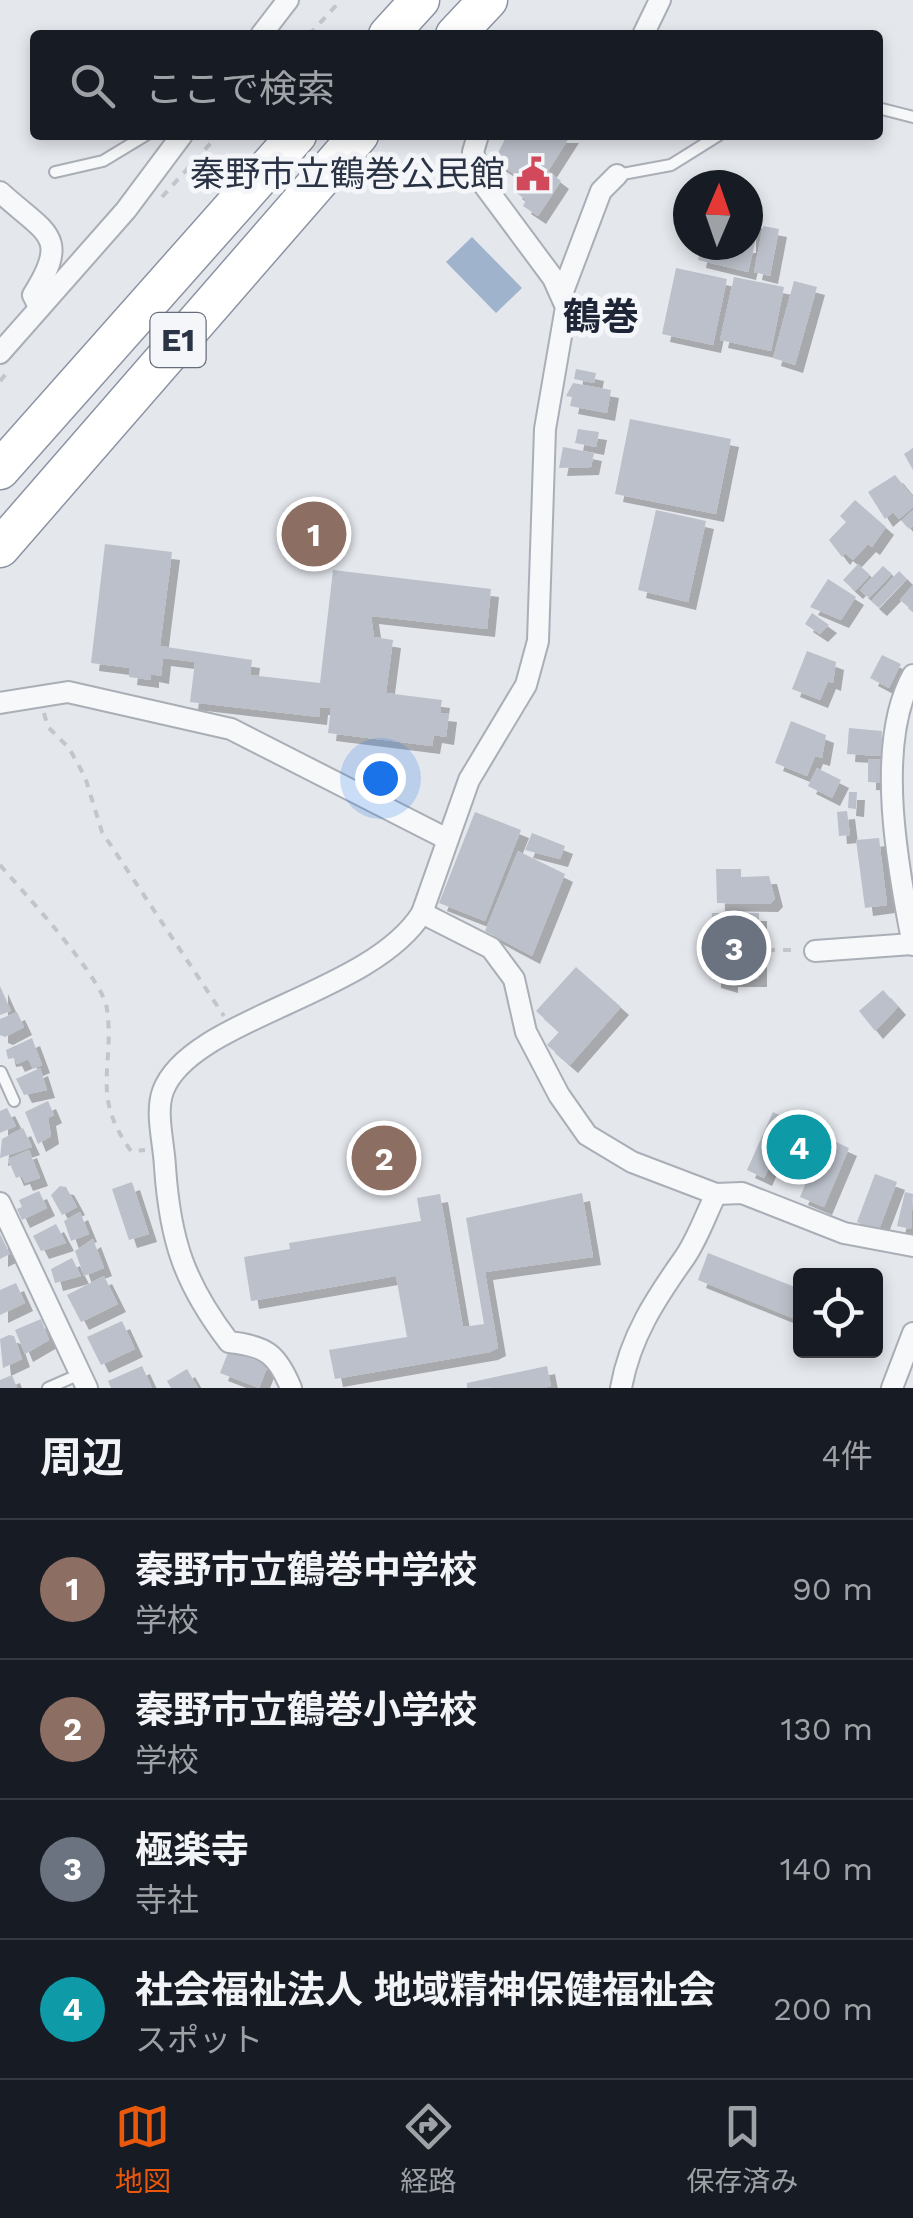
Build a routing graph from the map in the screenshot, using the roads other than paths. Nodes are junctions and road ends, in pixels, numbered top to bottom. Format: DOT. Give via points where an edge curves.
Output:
graph roads {
  1 [pos="288,0"];
  2 [pos="420,0"];
  3 [pos="488,0"];
  4 [pos="660,0"];
  5 [pos="265,30"];
  6 [pos="393,30"];
  7 [pos="459,30"];
  8 [pos="645,30"];
  9 [pos="883,109"];
  10 [pos="913,117"];
  11 [pos="138,140"];
  12 [pos="177,140"];
  13 [pos="292,140"];
  14 [pos="354,140"];
  15 [pos="477,140"];
  16 [pos="712,140"];
  17 [pos="56,172"];
  18 [pos="617,175"];
  19 [pos="0,192"];
  20 [pos="562,294"];
  21 [pos="39,307"];
  22 [pos="0,353"];
  23 [pos="0,470"];
  24 [pos="0,548"];
  25 [pos="913,675"];
  26 [pos="0,703"];
  27 [pos="446,839"];
  28 [pos="422,913"];
  29 [pos="913,944"];
  30 [pos="815,951"];
  31 [pos="0,1072"];
  32 [pos="14,1101"];
  33 [pos="716,1194"];
  34 [pos="0,1203"];
  35 [pos="913,1246"];
  36 [pos="913,1332"];
  37 [pos="83,1381"];
  38 [pos="48,1388"];
  39 [pos="292,1388"];
  40 [pos="621,1388"];
  41 [pos="892,1388"];
  1 -- 5 [label="street"];
  2 -- 6 [label="highway"];
  3 -- 7 [label="highway"];
  4 -- 8 [label="street"];
  9 -- 10 [label="lane"];
  11 -- 17 [label="lane" via="103,161"];
  12 -- 21 [label="street" via="126,210"];
  13 -- 23 [label="highway, E1"];
  14 -- 24 [label="highway, E1"];
  15 -- 20 [label="street" via="480,181"];
  16 -- 18 [label="lane" via="671,165"];
  18 -- 20 [label="street" via="601,191"];
  19 -- 21 [label="street" via="54,248 54,262 33,296"];
  20 -- 27 [label="street" via="566,307 545,430 538,641 526,685 482,752"];
  21 -- 22 [label="street"];
  25 -- 29 [label="street" via="898,710 894,801"];
  26 -- 27 [label="street" via="68,692 231,730"];
  27 -- 28 [label="street"];
  28 -- 33 [label="street" via="491,948 514,979 526,1032 587,1136 632,1162"];
  28 -- 39 [label="street" via="376,960 198,1048 163,1090 169,1221 194,1292 230,1342 274,1354"];
  29 -- 30 [label="street"];
  31 -- 32 [label="lane"];
  33 -- 35 [label="street" via="742,1193 844,1233"];
  33 -- 40 [label="street" via="687,1254 658,1290 630,1350"];
  34 -- 37 [label="street"];
  36 -- 41 [label="street"];
  37 -- 38 [label="lane"];
}
